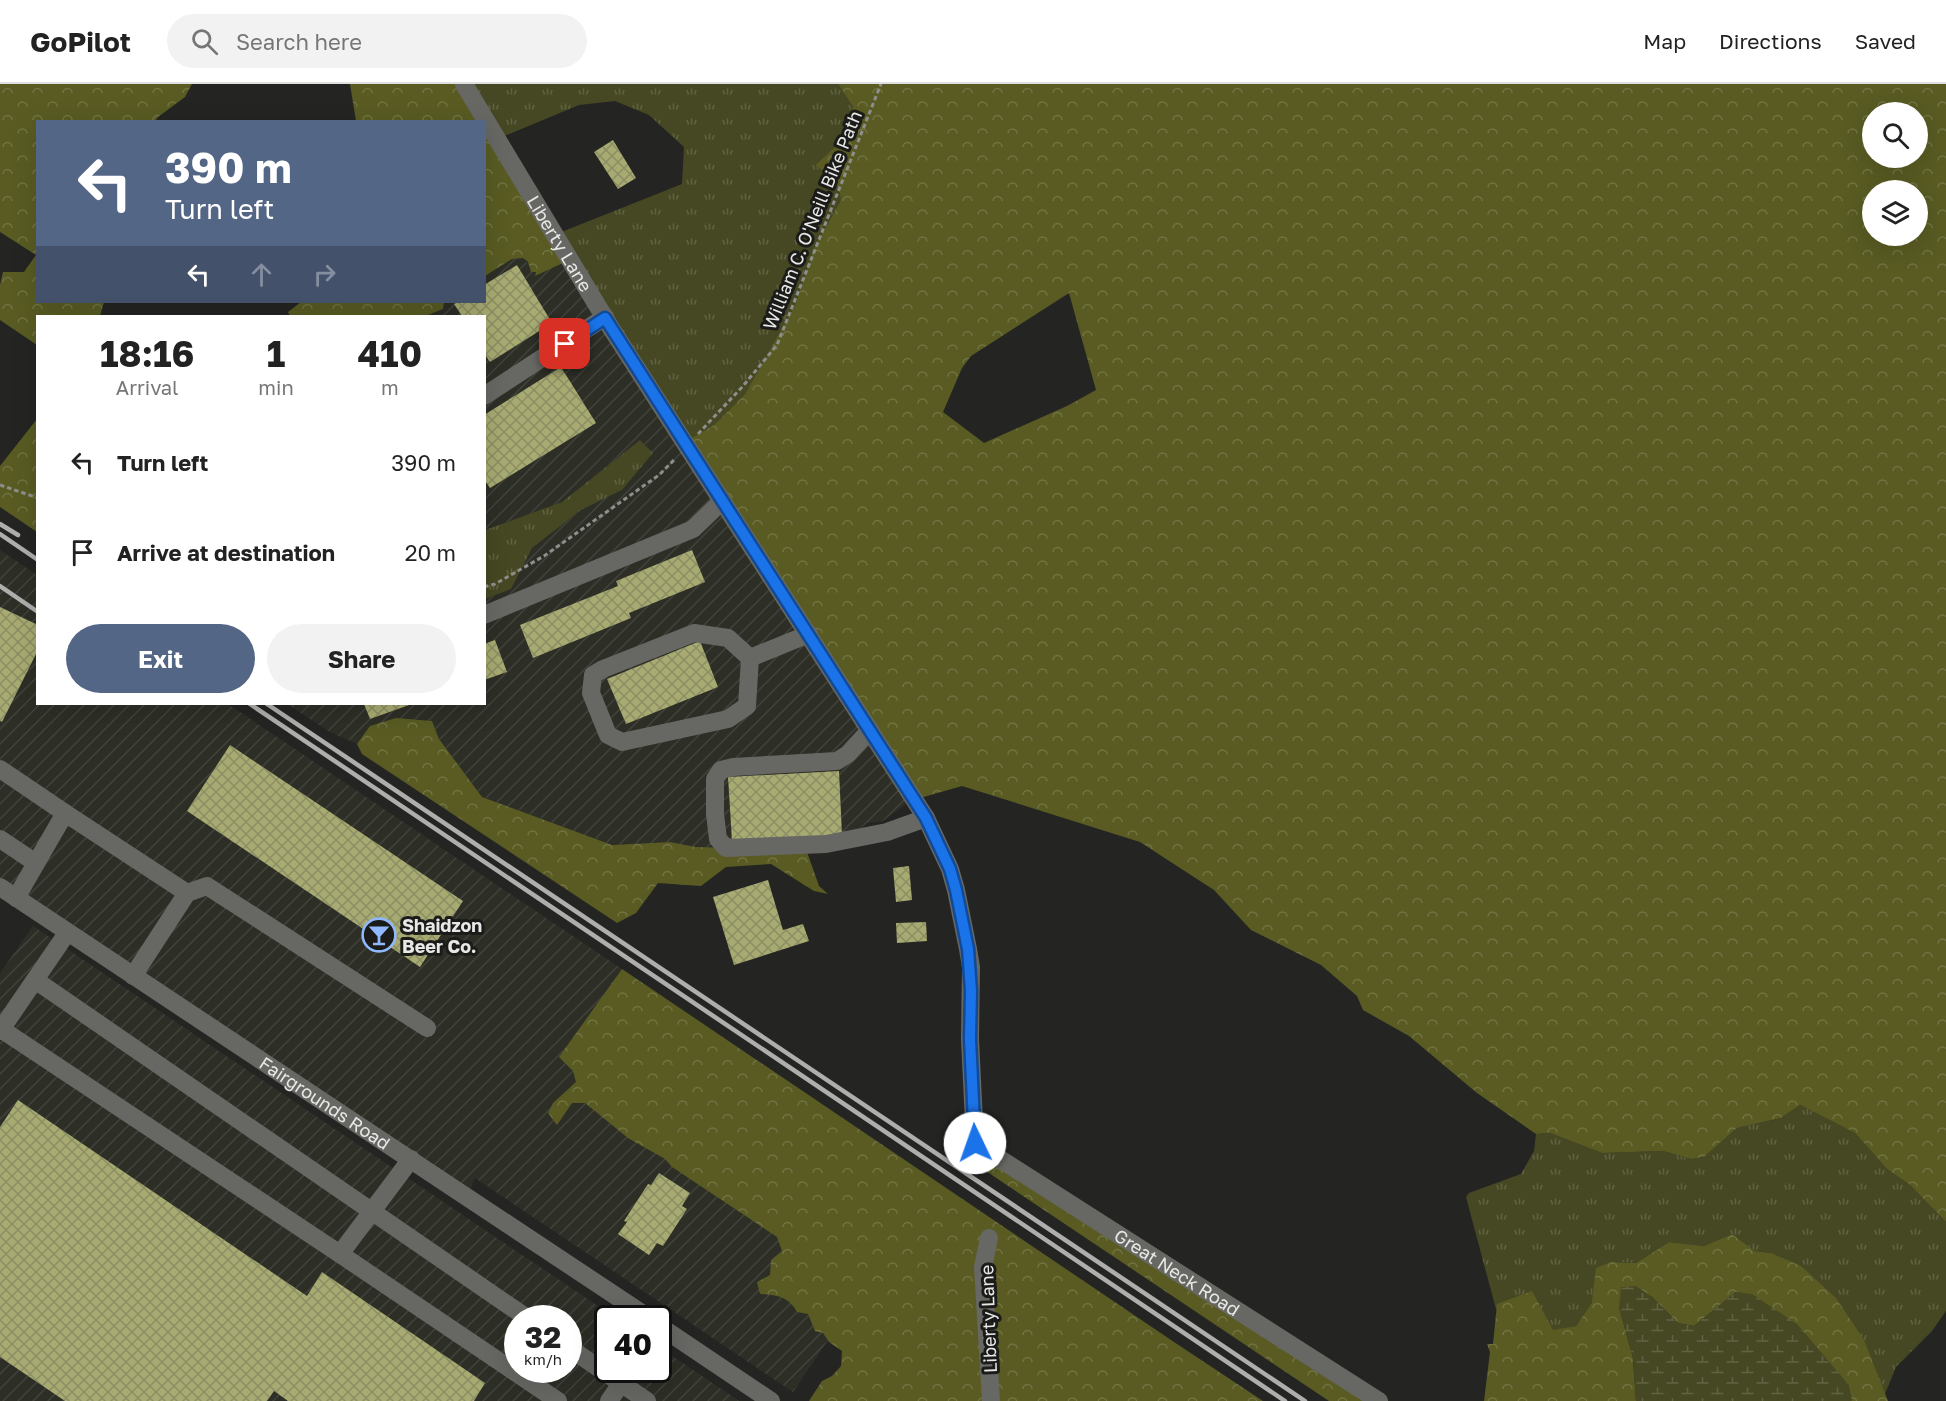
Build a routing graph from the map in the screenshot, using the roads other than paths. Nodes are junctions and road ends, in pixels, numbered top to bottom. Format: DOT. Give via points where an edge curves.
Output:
graph roads {
  1 [pos="464,84"];
  2 [pos="486,120"];
  3 [pos="486,121"];
  4 [pos="605,318"];
  5 [pos="486,395"];
  6 [pos="722,501"];
  7 [pos="486,614"];
  8 [pos="809,634"];
  9 [pos="750,658"];
  10 [pos="870,730"];
  11 [pos="0,769"];
  12 [pos="65,813"];
  13 [pos="926,818"];
  14 [pos="0,839"];
  15 [pos="36,863"];
  16 [pos="0,887"];
  17 [pos="186,893"];
  18 [pos="16,898"];
  19 [pos="67,933"];
  20 [pos="133,976"];
  21 [pos="35,980"];
  22 [pos="427,1028"];
  23 [pos="1,1030"];
  24 [pos="975,1143"];
  25 [pos="411,1159"];
  26 [pos="371,1212"];
  27 [pos="989,1238"];
  28 [pos="340,1254"];
  29 [pos="508,1305"];
  30 [pos="630,1305"];
  31 [pos="672,1334"];
  32 [pos="621,1383"];
  33 [pos="631,1383"];
  34 [pos="558,1401"];
  35 [pos="609,1401"];
  36 [pos="646,1401"];
  37 [pos="771,1401"];
  38 [pos="991,1401"];
  39 [pos="1379,1401"];
  1 -- 2 [label="street, Liberty Lane"];
  3 -- 4 [label="street, Liberty Lane"];
  4 -- 5 [label="street"];
  4 -- 6 [label="street, Liberty Lane"];
  6 -- 7 [label="street" via="693,529"];
  6 -- 8 [label="street, Liberty Lane"];
  8 -- 9 [label="street"];
  8 -- 10 [label="street, Liberty Lane"];
  9 -- 9 [label="street" via="747,706 728,719 633,740 622,742 608,735 591,693 593,675 603,669 694,633 728,638"];
  10 -- 13 [label="street, Liberty Lane"];
  10 -- 13 [label="street" via="837,761 721,770 715,778 718,839 726,848 826,844 887,832"];
  11 -- 12 [label="street"];
  12 -- 15 [label="street"];
  12 -- 17 [label="street"];
  13 -- 24 [label="street, Liberty Lane" via="950,869 968,949"];
  14 -- 15 [label="street"];
  15 -- 18 [label="street"];
  16 -- 18 [label="street, Fairgrounds Road"];
  17 -- 20 [label="street"];
  17 -- 22 [label="street" via="207,886"];
  18 -- 19 [label="street, Fairgrounds Road"];
  19 -- 20 [label="street, Fairgrounds Road"];
  19 -- 21 [label="street"];
  20 -- 25 [label="street, Fairgrounds Road"];
  21 -- 23 [label="street"];
  21 -- 26 [label="street"];
  23 -- 28 [label="street"];
  24 -- 39 [label="street, Great Neck Road"];
  25 -- 26 [label="street"];
  25 -- 30 [label="street, Fairgrounds Road"];
  26 -- 28 [label="street"];
  26 -- 29 [label="street"];
  27 -- 38 [label="street, Liberty Lane" via="983,1267"];
  28 -- 34 [label="street"];
  31 -- 37 [label="street"];
  32 -- 35 [label="street"];
  33 -- 36 [label="street"];
}
